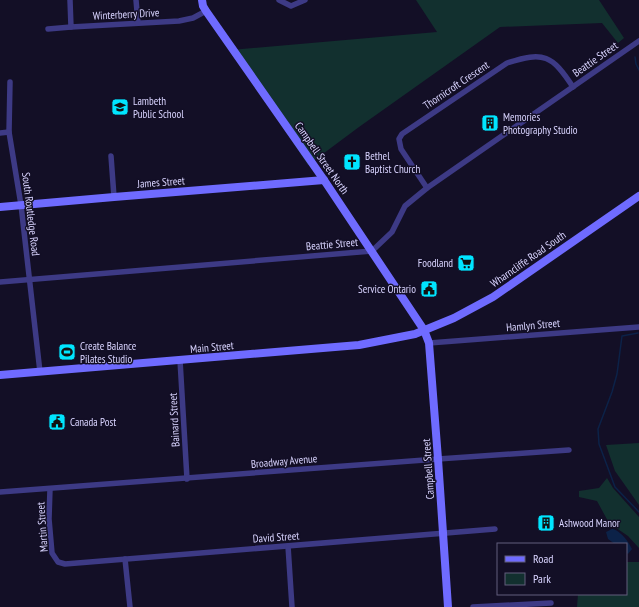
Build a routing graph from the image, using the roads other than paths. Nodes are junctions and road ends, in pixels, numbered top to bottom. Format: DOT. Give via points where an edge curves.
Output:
graph roads {
  1 [pos="70,0"];
  2 [pos="136,0"];
  3 [pos="202,0"];
  4 [pos="279,0"];
  5 [pos="305,0"];
  6 [pos="206,12"];
  7 [pos="138,23"];
  8 [pos="71,27"];
  9 [pos="48,29"];
  10 [pos="639,41"];
  11 [pos="10,82"];
  12 [pos="573,87"];
  13 [pos="9,132"];
  14 [pos="0,133"];
  15 [pos="112,156"];
  16 [pos="324,180"];
  17 [pos="426,188"];
  18 [pos="114,196"];
  19 [pos="639,196"];
  20 [pos="21,206"];
  21 [pos="0,207"];
  22 [pos="372,251"];
  23 [pos="29,279"];
  24 [pos="0,282"];
  25 [pos="639,327"];
  26 [pos="424,330"];
  27 [pos="428,343"];
  28 [pos="180,360"];
  29 [pos="40,372"];
  30 [pos="0,375"];
  31 [pos="569,450"];
  32 [pos="438,459"];
  33 [pos="187,479"];
  34 [pos="50,489"];
  35 [pos="0,492"];
  36 [pos="495,529"];
  37 [pos="443,534"];
  38 [pos="288,546"];
  39 [pos="125,558"];
  40 [pos="58,562"];
  41 [pos="550,603"];
  42 [pos="130,607"];
  43 [pos="292,607"];
  44 [pos="448,607"];
  45 [pos="473,607"];
  1 -- 8 [label="street"];
  2 -- 7 [label="street"];
  3 -- 6 [label="street, Campbell Street North"];
  4 -- 5 [label="street" via="291,6"];
  6 -- 7 [label="street, Winterberry Drive" via="179,21"];
  6 -- 16 [label="street, Campbell Street North"];
  7 -- 8 [label="street, Winterberry Drive"];
  8 -- 9 [label="street, Winterberry Drive"];
  10 -- 12 [label="street, Beattie Street"];
  11 -- 13 [label="street, South Routledge Road"];
  12 -- 17 [label="street, Beattie Street"];
  12 -- 17 [label="street, Thornicroft Crescent" via="561,68 553,61 542,57 524,58 507,63 402,134 398,139 401,149"];
  13 -- 14 [label="street"];
  13 -- 20 [label="street, South Routledge Road"];
  15 -- 18 [label="street"];
  16 -- 18 [label="street, James Street"];
  16 -- 22 [label="street, Campbell Street North"];
  17 -- 22 [label="street, Beattie Street" via="405,206 392,232"];
  18 -- 20 [label="street, James Street"];
  19 -- 26 [label="street, Wharncliffe Road South" via="493,297 454,318"];
  20 -- 21 [label="street, James Street"];
  20 -- 23 [label="street, South Routledge Road"];
  22 -- 23 [label="street, Beattie Street"];
  22 -- 26 [label="street, Campbell Street North"];
  23 -- 24 [label="street, Beattie Street"];
  23 -- 29 [label="street, South Routledge Road"];
  25 -- 27 [label="street, Hamlyn Street"];
  26 -- 27 [label="street, Campbell Street"];
  26 -- 28 [label="street, Main Street" via="358,345"];
  27 -- 32 [label="street, Campbell Street"];
  28 -- 29 [label="street, Main Street"];
  28 -- 33 [label="street, Bainard Street"];
  29 -- 30 [label="street, Main Street"];
  31 -- 32 [label="street, Broadway Avenue"];
  32 -- 33 [label="street, Broadway Avenue"];
  32 -- 37 [label="street, Campbell Street"];
  33 -- 34 [label="street, Broadway Avenue"];
  34 -- 35 [label="street, Broadway Avenue"];
  34 -- 40 [label="street, Martin Street" via="52,553"];
  36 -- 37 [label="street, David Street"];
  37 -- 38 [label="street, David Street"];
  37 -- 44 [label="street, Campbell Street"];
  38 -- 39 [label="street, David Street"];
  38 -- 43 [label="street"];
  39 -- 40 [label="street, David Street" via="65,564"];
  39 -- 42 [label="street"];
  41 -- 45 [label="street"];
}
